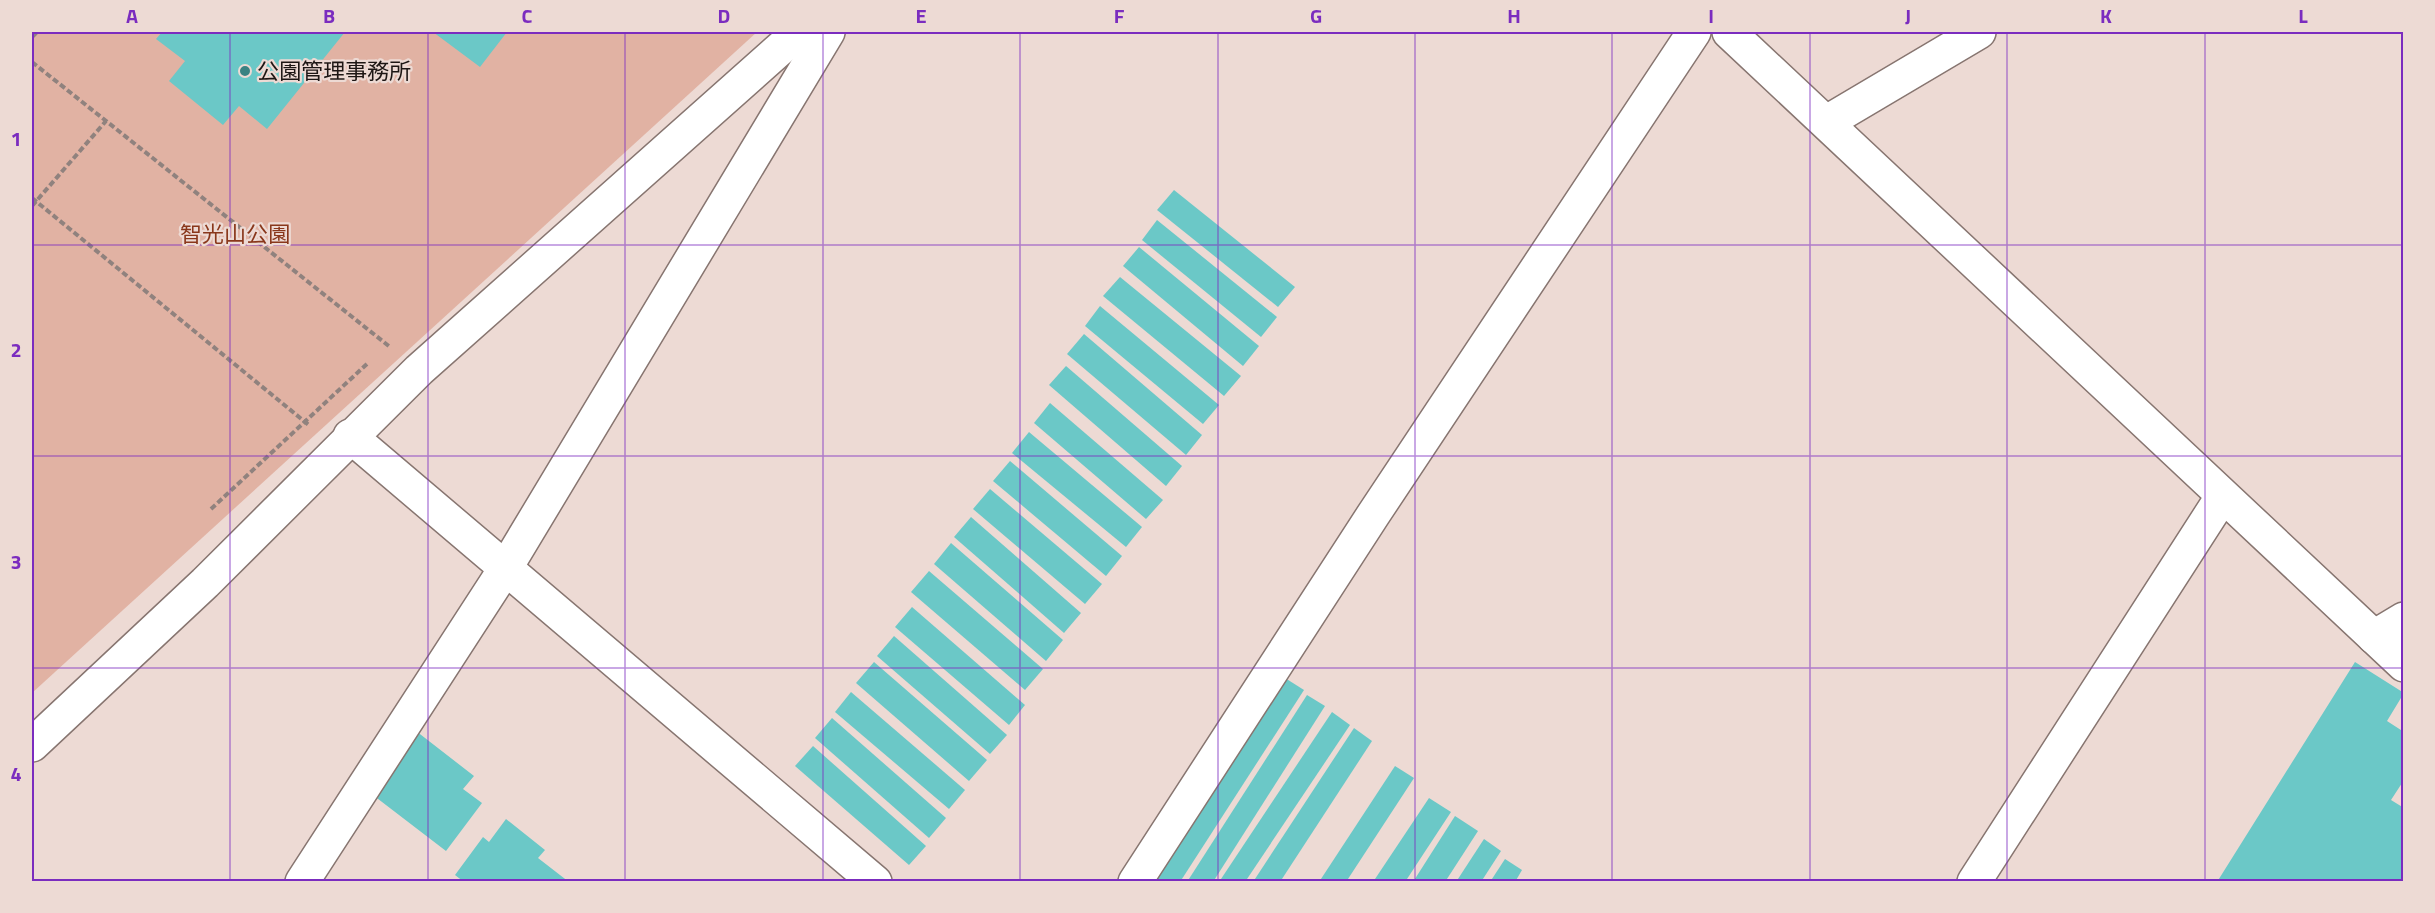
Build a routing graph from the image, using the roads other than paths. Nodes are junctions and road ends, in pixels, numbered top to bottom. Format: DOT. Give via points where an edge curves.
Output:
graph roads {
  1 [pos="799,32"];
  2 [pos="828,32"];
  3 [pos="1694,32"];
  4 [pos="1730,32"];
  5 [pos="1979,32"];
  6 [pos="1827,122"];
  7 [pos="344,443"];
  8 [pos="2223,496"];
  9 [pos="505,569"];
  10 [pos="2403,619"];
  11 [pos="2374,637"];
  12 [pos="2403,664"];
  13 [pos="32,745"];
  14 [pos="302,882"];
  15 [pos="875,882"];
  16 [pos="1135,882"];
  17 [pos="1974,882"];
  1 -- 7 [label="street" via="419,370"];
  2 -- 9 [label="street"];
  3 -- 16 [label="street"];
  4 -- 6 [label="street"];
  5 -- 6 [label="street"];
  6 -- 8 [label="street"];
  7 -- 9 [label="street"];
  7 -- 13 [label="street" via="205,583"];
  8 -- 11 [label="street"];
  8 -- 17 [label="street"];
  9 -- 14 [label="street"];
  9 -- 15 [label="street"];
  10 -- 11 [label="street"];
  11 -- 12 [label="street"];
}
